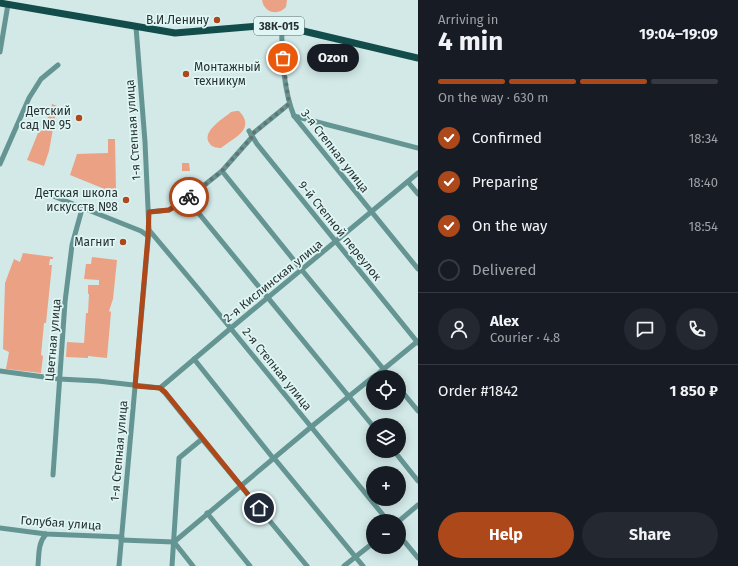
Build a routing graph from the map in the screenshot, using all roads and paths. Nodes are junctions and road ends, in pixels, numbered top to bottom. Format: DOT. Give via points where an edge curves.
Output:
graph roads {
  1 [pos="0,3"];
  2 [pos="8,4"];
  3 [pos="282,26"];
  4 [pos="136,27"];
  5 [pos="0,52"];
  6 [pos="418,58"];
  7 [pos="58,65"];
  8 [pos="289,104"];
  9 [pos="294,116"];
  10 [pos="251,134"];
  11 [pos="418,148"];
  12 [pos="0,164"];
  13 [pos="222,171"];
  14 [pos="418,174"];
  15 [pos="408,182"];
  16 [pos="38,190"];
  17 [pos="418,194"];
  18 [pos="187,199"];
  19 [pos="82,209"];
  20 [pos="149,212"];
  21 [pos="371,212"];
  22 [pos="148,233"];
  23 [pos="336,242"];
  24 [pos="301,269"];
  25 [pos="418,269"];
  26 [pos="268,297"];
  27 [pos="230,328"];
  28 [pos="418,342"];
  29 [pos="194,359"];
  30 [pos="384,369"];
  31 [pos="0,371"];
  32 [pos="59,379"];
  33 [pos="366,383"];
  34 [pos="135,386"];
  35 [pos="160,388"];
  36 [pos="349,396"];
  37 [pos="406,396"];
  38 [pos="418,411"];
  39 [pos="367,418"];
  40 [pos="311,427"];
  41 [pos="202,439"];
  42 [pos="274,458"];
  43 [pos="400,458"];
  44 [pos="53,475"];
  45 [pos="418,481"];
  46 [pos="240,486"];
  47 [pos="418,505"];
  48 [pos="207,513"];
  49 [pos="382,514"];
  50 [pos="406,515"];
  51 [pos="0,528"];
  52 [pos="46,534"];
  53 [pos="122,538"];
  54 [pos="174,542"];
  55 [pos="406,543"];
  56 [pos="366,549"];
  57 [pos="356,557"];
  58 [pos="418,558"];
  59 [pos="38,566"];
  60 [pos="119,566"];
  61 [pos="172,566"];
  62 [pos="193,566"];
  63 [pos="250,566"];
  64 [pos="307,566"];
  65 [pos="344,566"];
  66 [pos="363,566"];
  1 -- 2 [label="main road, 38К-015"];
  2 -- 4 [label="main road, 38К-015"];
  2 -- 5 [label="street"];
  3 -- 4 [label="main road, 38К-015" via="175,33"];
  3 -- 6 [label="main road, 38К-015"];
  3 -- 8 [label="street, 3-я Степная улица"];
  4 -- 20 [label="street, 1-я Степная улица"];
  7 -- 12 [label="street" via="41,79"];
  8 -- 9 [label="street, 3-я Степная улица"];
  8 -- 10 [label="street"];
  9 -- 11 [label="street"];
  9 -- 21 [label="street, 3-я Степная улица"];
  10 -- 13 [label="street"];
  10 -- 23 [label="street, 9-й Степной переулок"];
  13 -- 18 [label="street"];
  13 -- 24 [label="street"];
  14 -- 15 [label="street, 2-я Кислинская улица"];
  15 -- 17 [label="street"];
  15 -- 21 [label="street, 2-я Кислинская улица"];
  16 -- 19 [label="street"];
  18 -- 20 [label="street" via="169,210"];
  18 -- 26 [label="street"];
  19 -- 22 [label="street"];
  19 -- 32 [label="street, Цветная улица" via="72,245"];
  20 -- 22 [label="street, 1-я Степная улица"];
  21 -- 23 [label="street, 2-я Кислинская улица"];
  21 -- 25 [label="street, 3-я Степная улица"];
  22 -- 27 [label="street, 2-я Степная улица"];
  22 -- 34 [label="street, 1-я Степная улица"];
  23 -- 24 [label="street, 2-я Кислинская улица"];
  23 -- 28 [label="street, 9-й Степной переулок"];
  24 -- 26 [label="street, 2-я Кислинская улица"];
  24 -- 30 [label="street"];
  26 -- 27 [label="street, 2-я Кислинская улица"];
  26 -- 36 [label="street"];
  27 -- 29 [label="street, 2-я Кислинская улица"];
  27 -- 40 [label="street, 2-я Степная улица"];
  28 -- 30 [label="street"];
  29 -- 35 [label="street, 2-я Кислинская улица"];
  29 -- 42 [label="street"];
  31 -- 32 [label="street"];
  32 -- 34 [label="street" via="104,381"];
  32 -- 44 [label="street, Цветная улица"];
  33 -- 36 [label="street"];
  34 -- 35 [label="street"];
  34 -- 53 [label="street, 1-я Степная улица"];
  35 -- 41 [label="street"];
  36 -- 39 [label="street"];
  36 -- 40 [label="street"];
  37 -- 38 [label="street"];
  40 -- 42 [label="street"];
  40 -- 49 [label="street, 2-я Степная улица"];
  41 -- 46 [label="street"];
  41 -- 54 [label="street" via="179,458"];
  42 -- 46 [label="street"];
  42 -- 57 [label="street"];
  43 -- 45 [label="street"];
  46 -- 48 [label="street"];
  46 -- 64 [label="street"];
  47 -- 50 [label="street"];
  48 -- 54 [label="street"];
  48 -- 63 [label="street"];
  51 -- 52 [label="street, Голубая улица"];
  52 -- 53 [label="street, Голубая улица"];
  52 -- 59 [label="street" via="39,548"];
  53 -- 54 [label="street, Голубая улица"];
  53 -- 60 [label="street, 1-я Степная улица"];
  54 -- 61 [label="street"];
  54 -- 62 [label="street"];
  55 -- 58 [label="street"];
  56 -- 57 [label="street"];
  57 -- 65 [label="street"];
  57 -- 66 [label="street"];
}
